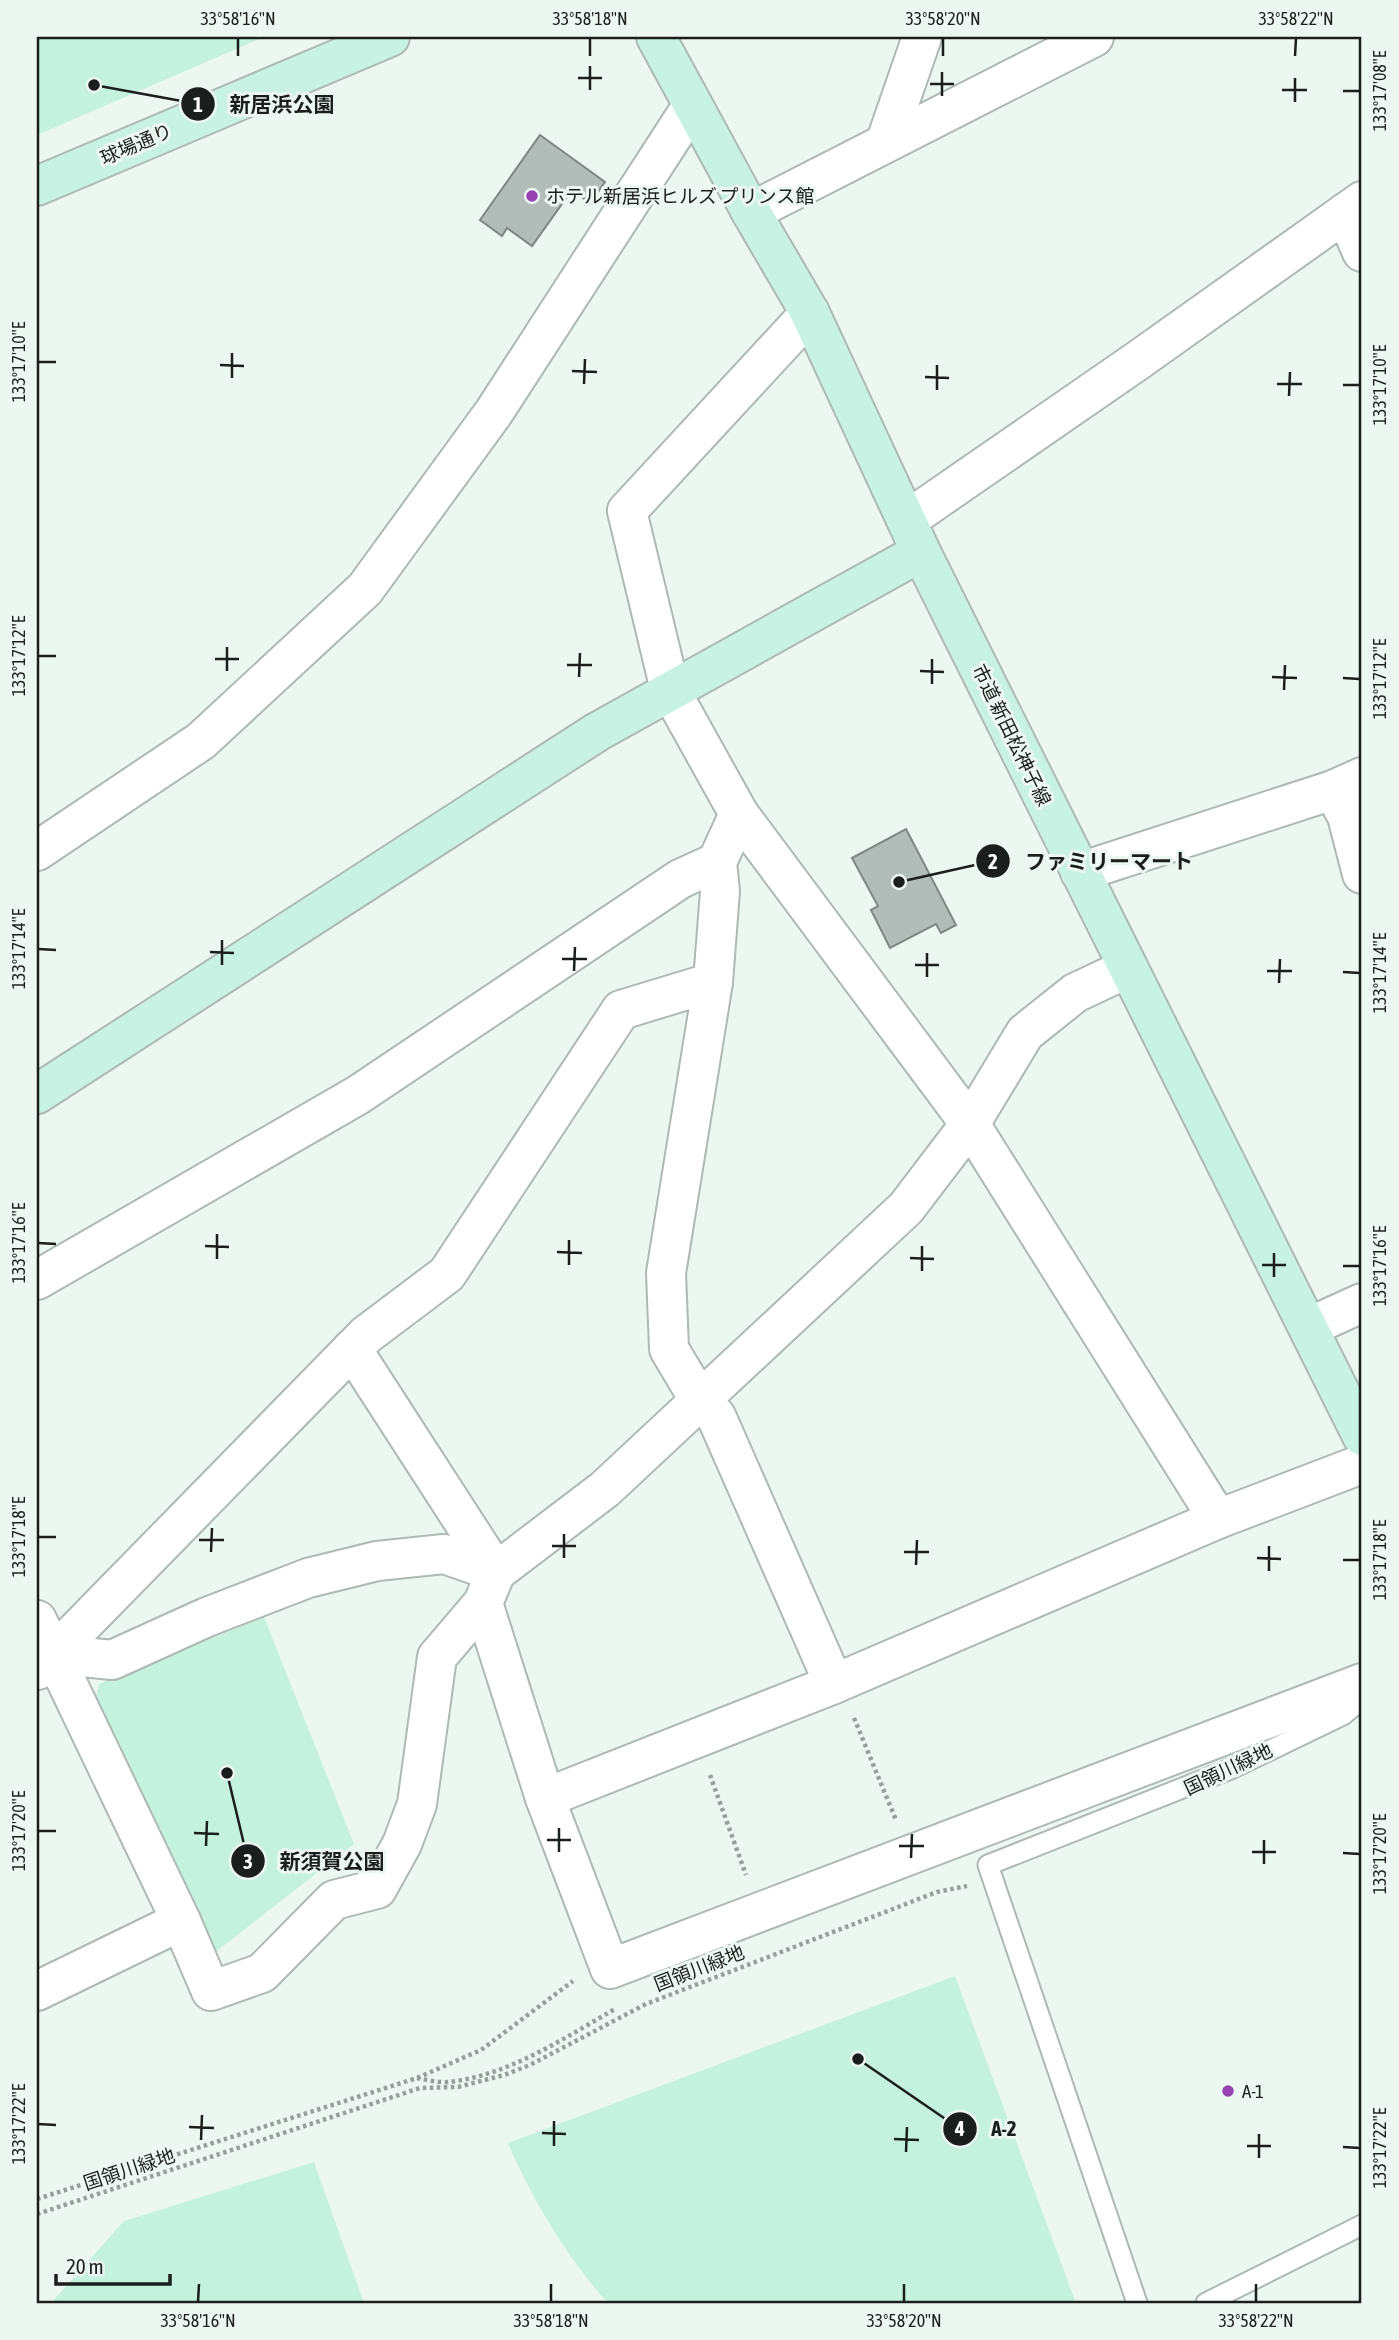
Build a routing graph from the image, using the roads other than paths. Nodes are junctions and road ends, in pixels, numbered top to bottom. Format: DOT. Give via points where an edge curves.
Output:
graph roads {
  1 [pos="390,37"];
  2 [pos="656,37"];
  3 [pos="922,37"];
  4 [pos="1094,37"];
  5 [pos="692,106"];
  6 [pos="886,141"];
  7 [pos="37,186"];
  8 [pos="1354,207"];
  9 [pos="751,212"];
  10 [pos="1362,252"];
  11 [pos="810,313"];
  12 [pos="914,536"];
  13 [pos="670,690"];
  14 [pos="1348,784"];
  15 [pos="739,814"];
  16 [pos="1357,834"];
  17 [pos="37,851"];
  18 [pos="717,862"];
  19 [pos="1080,872"];
  20 [pos="1362,874"];
  21 [pos="1128,968"];
  22 [pos="713,982"];
  23 [pos="37,1094"];
  24 [pos="970,1124"];
  25 [pos="37,1280"];
  26 [pos="1362,1303"];
  27 [pos="1309,1327"];
  28 [pos="352,1349"];
  29 [pos="700,1401"];
  30 [pos="1362,1436"];
  31 [pos="1362,1464"];
  32 [pos="1218,1519"];
  33 [pos="490,1587"];
  34 [pos="37,1620"];
  35 [pos="45,1663"];
  36 [pos="836,1683"];
  37 [pos="1362,1683"];
  38 [pos="1362,1699"];
  39 [pos="545,1798"];
  40 [pos="181,1921"];
  41 [pos="37,1991"];
  42 [pos="1362,2225"];
  43 [pos="1137,2303"];
  44 [pos="1206,2303"];
  1 -- 7 [label="street, 球場通り"];
  2 -- 5 [label="street, 市道 新田松神子線"];
  3 -- 6 [label="street"];
  4 -- 6 [label="street"];
  5 -- 9 [label="street, 市道 新田松神子線"];
  5 -- 17 [label="street" via="494,412 365,589 201,741"];
  6 -- 9 [label="street"];
  8 -- 10 [label="street"];
  8 -- 12 [label="street" via="1140,359"];
  9 -- 11 [label="street, 市道 新田松神子線"];
  11 -- 12 [label="street, 市道 新田松神子線"];
  11 -- 13 [label="street" via="627,511"];
  12 -- 13 [label="street"];
  12 -- 19 [label="street, 市道 新田松神子線"];
  13 -- 15 [label="street"];
  13 -- 23 [label="street" via="597,732"];
  14 -- 16 [label="street" via="1347,816"];
  14 -- 19 [label="street"];
  15 -- 18 [label="street"];
  15 -- 24 [label="street"];
  16 -- 20 [label="street"];
  18 -- 22 [label="street" via="720,891"];
  18 -- 25 [label="street" via="680,879 358,1095"];
  19 -- 21 [label="street, 市道 新田松神子線"];
  21 -- 24 [label="street" via="1075,993 1025,1033"];
  21 -- 27 [label="street, 市道 新田松神子線"];
  22 -- 28 [label="street" via="621,1010 447,1274"];
  22 -- 29 [label="street" via="666,1273 669,1349"];
  24 -- 29 [label="street" via="906,1208"];
  24 -- 32 [label="street"];
  26 -- 27 [label="street"];
  27 -- 30 [label="street, 市道 新田松神子線"];
  28 -- 33 [label="street"];
  28 -- 35 [label="street"];
  29 -- 33 [label="street"];
  29 -- 36 [label="street" via="716,1416"];
  31 -- 32 [label="street"];
  32 -- 36 [label="street"];
  33 -- 35 [label="street" via="444,1554 377,1561 308,1578 112,1660"];
  33 -- 39 [label="street"];
  33 -- 40 [label="street" via="437,1657 417,1804 377,1889 334,1900 262,1973 211,1991"];
  34 -- 35 [label="street"];
  35 -- 40 [label="street"];
  36 -- 39 [label="street"];
  37 -- 39 [label="street" via="610,1969"];
  38 -- 43 [label="lane" via="1343,1715 1233,1768 988,1865"];
  40 -- 41 [label="street"];
  42 -- 44 [label="lane"];
}
